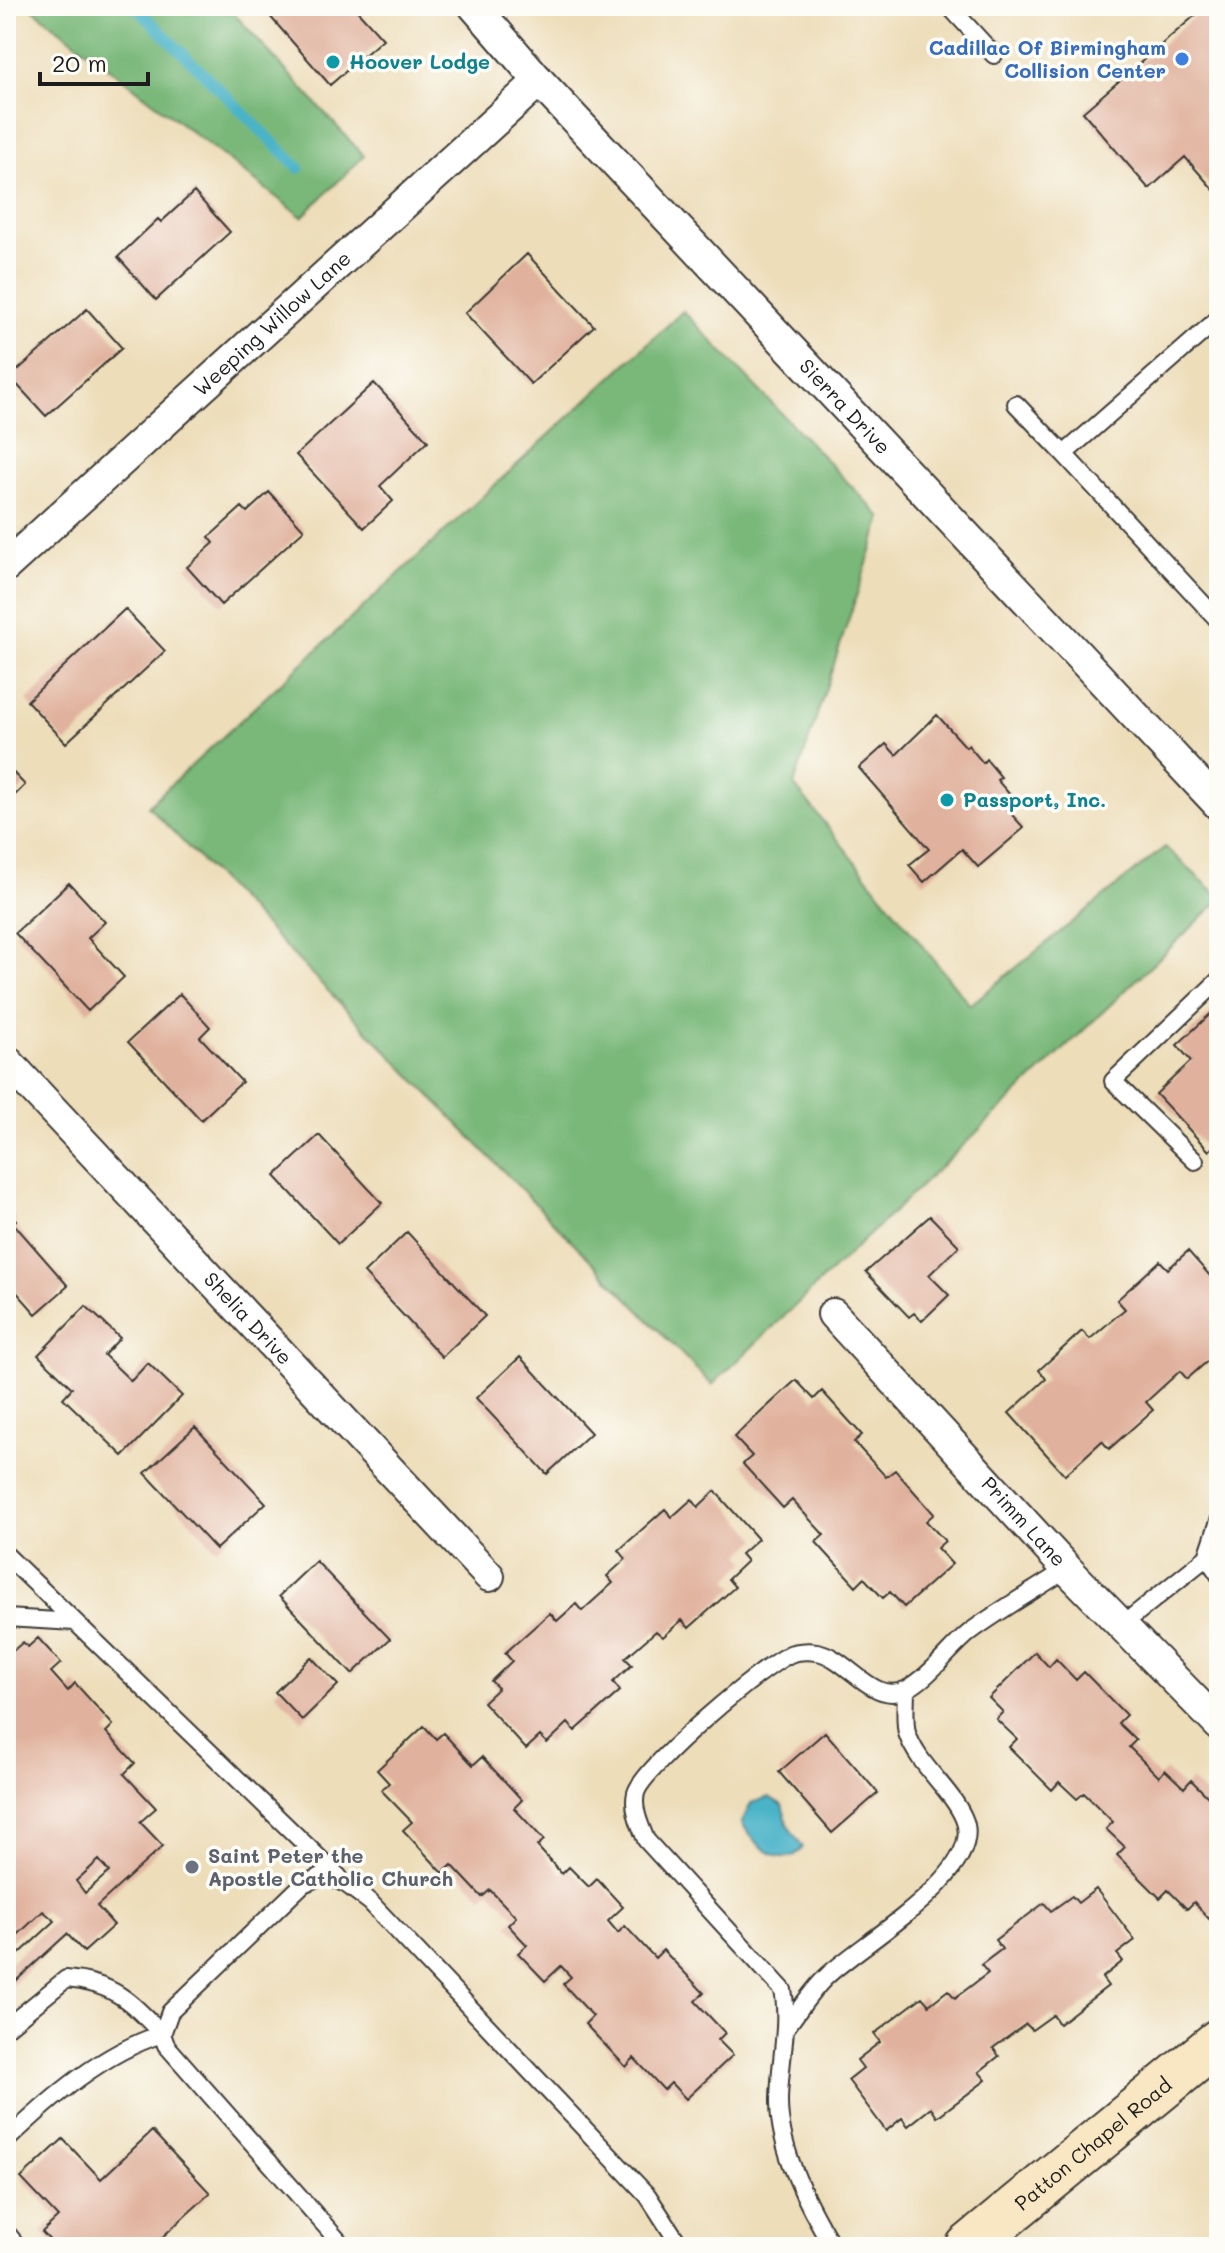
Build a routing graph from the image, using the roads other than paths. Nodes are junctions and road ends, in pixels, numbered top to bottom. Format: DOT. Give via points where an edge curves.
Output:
graph roads {
  1 [pos="474,6"];
  2 [pos="949,6"];
  3 [pos="994,55"];
  4 [pos="539,81"];
  5 [pos="1219,318"];
  6 [pos="1016,404"];
  7 [pos="1064,454"];
  8 [pos="6,566"];
  9 [pos="1219,621"];
  10 [pos="1219,805"];
  11 [pos="1219,980"];
  12 [pos="6,1060"];
  13 [pos="1195,1161"];
  14 [pos="833,1314"];
  15 [pos="1219,1521"];
  16 [pos="6,1555"];
  17 [pos="1207,1557"];
  18 [pos="1067,1569"];
  19 [pos="1219,1575"];
  20 [pos="489,1576"];
  21 [pos="6,1618"];
  22 [pos="75,1622"];
  23 [pos="1122,1625"];
  24 [pos="906,1690"];
  25 [pos="1219,1725"];
  26 [pos="346,1884"];
  27 [pos="6,2028"];
  28 [pos="784,2030"];
  29 [pos="162,2034"];
  30 [pos="1219,2041"];
  31 [pos="6,2141"];
  32 [pos="6,2232"];
  33 [pos="18,2247"];
  34 [pos="344,2247"];
  35 [pos="681,2247"];
  36 [pos="833,2247"];
  37 [pos="968,2247"];
  1 -- 4 [label="street, Sierra Drive"];
  2 -- 3 [label="lane"];
  4 -- 8 [label="street, Weeping Willow Lane"];
  4 -- 10 [label="street, Sierra Drive"];
  5 -- 7 [label="lane"];
  6 -- 7 [label="lane"];
  7 -- 9 [label="lane"];
  11 -- 13 [label="lane" via="1113,1081"];
  12 -- 20 [label="street, Shelia Drive"];
  14 -- 18 [label="street, Primm Lane"];
  15 -- 17 [label="lane"];
  16 -- 22 [label="lane"];
  17 -- 19 [label="lane"];
  17 -- 23 [label="lane"];
  18 -- 23 [label="street, Primm Lane"];
  18 -- 24 [label="lane" via="973,1630"];
  21 -- 22 [label="lane"];
  22 -- 26 [label="lane"];
  23 -- 25 [label="street, Primm Lane"];
  24 -- 28 [label="lane" via="907,1732 965,1821 968,1840 963,1856 945,1880 825,1978"];
  24 -- 28 [label="lane" via="887,1694 841,1661 818,1652 794,1652 739,1690 650,1771 636,1793 636,1815 646,1840 783,1990"];
  26 -- 29 [label="lane" via="324,1875 303,1884 170,2012"];
  26 -- 35 [label="lane" via="370,1902 648,2196"];
  27 -- 29 [label="lane" via="66,1979 96,1982 129,1999"];
  28 -- 36 [label="lane" via="779,2104 785,2138 814,2216"];
  29 -- 31 [label="lane" via="105,2060"];
  29 -- 34 [label="lane" via="166,2045"];
  30 -- 37 [label="main road, Patton Chapel Road"];
  32 -- 33 [label="lane"];
}
